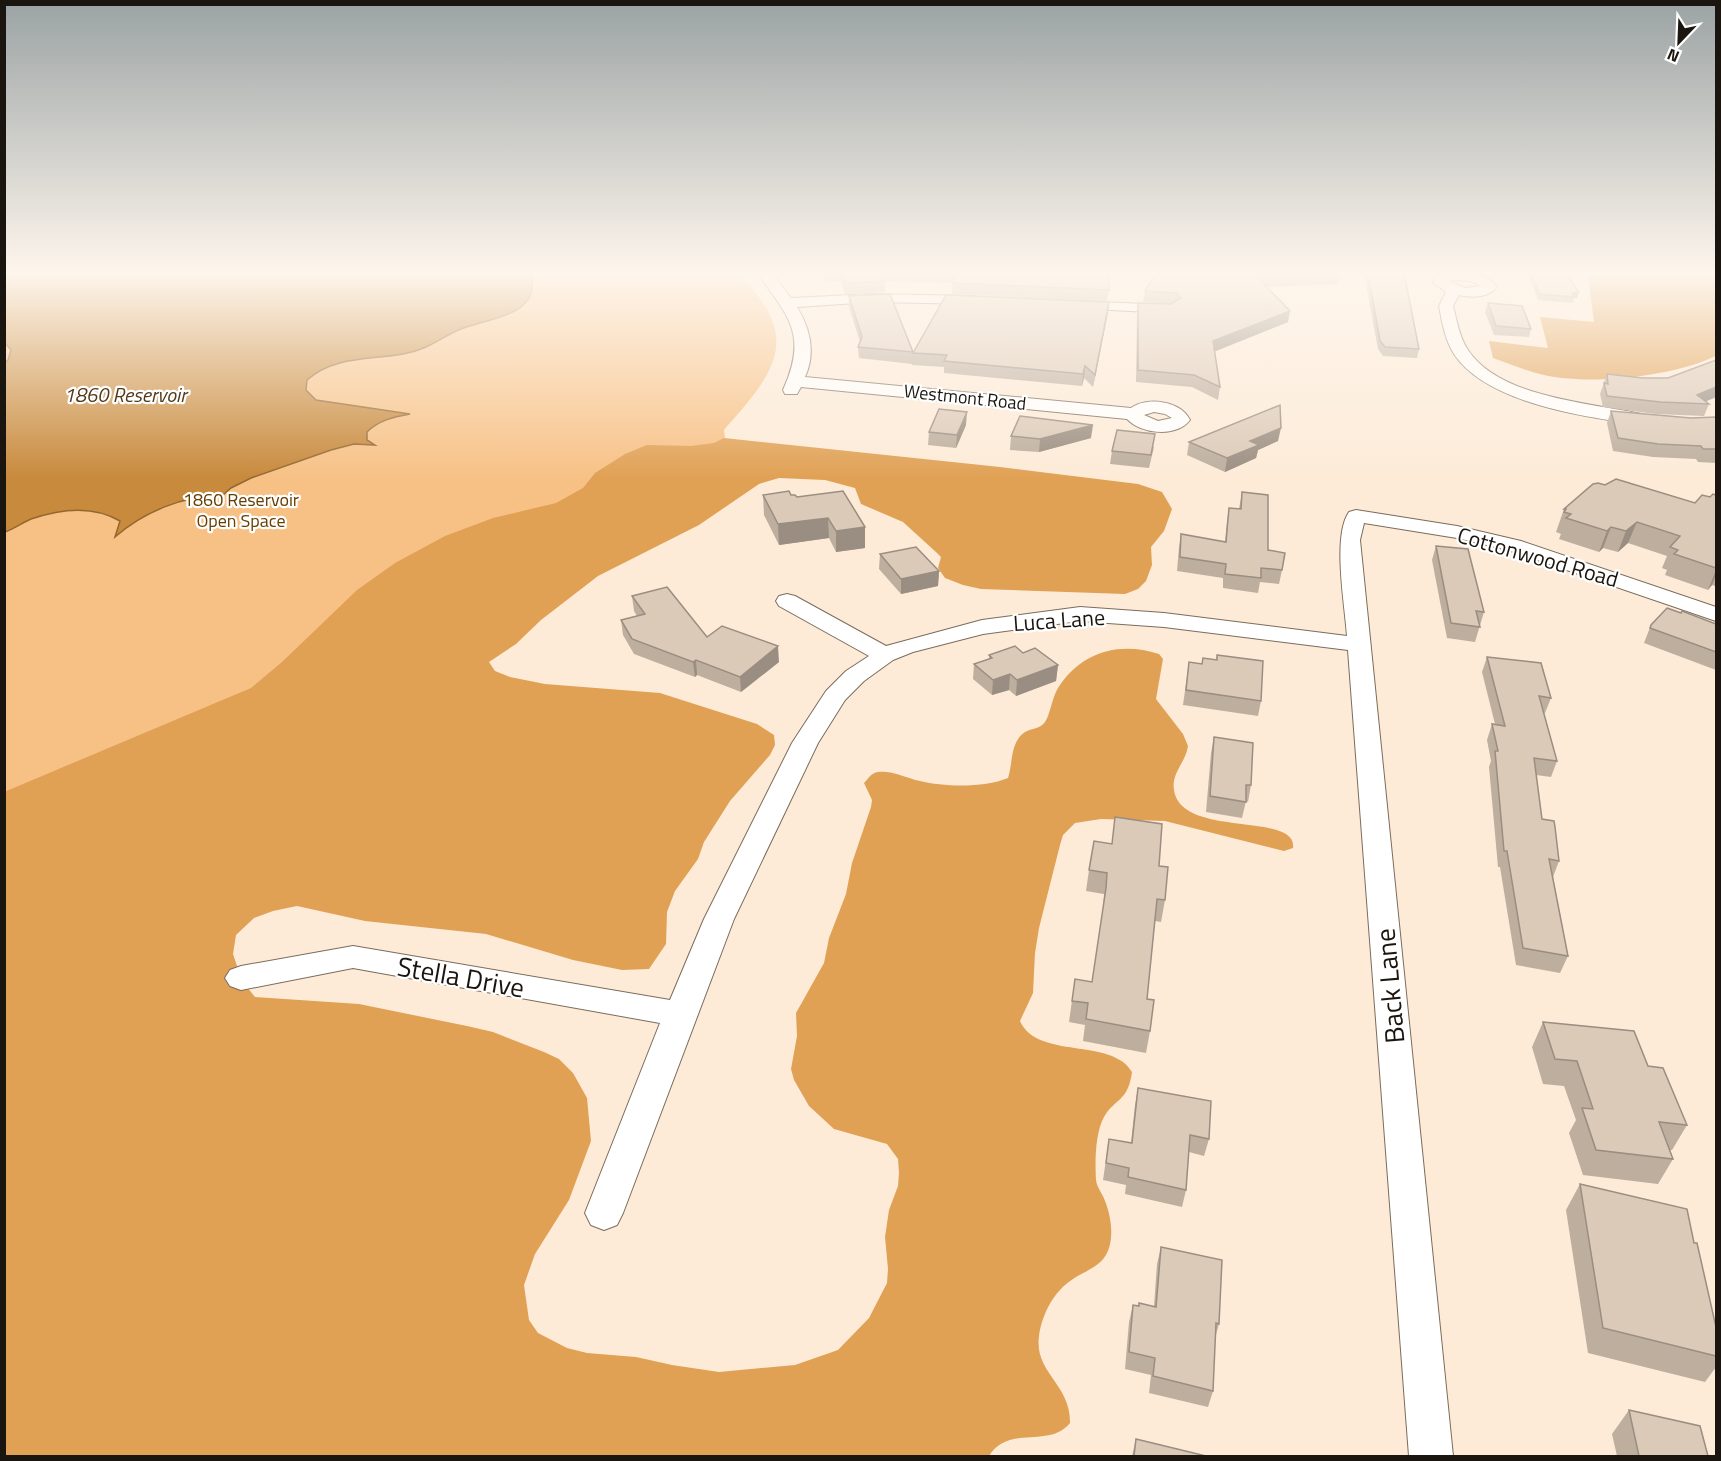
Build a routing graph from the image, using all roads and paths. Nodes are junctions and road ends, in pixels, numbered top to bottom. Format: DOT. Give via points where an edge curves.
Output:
graph roads {
  1 [pos="804,341"];
  2 [pos="1457,341"];
  3 [pos="1135,414"];
  4 [pos="1664,422"];
  5 [pos="1356,516"];
  6 [pos="787,601"];
  7 [pos="1716,614"];
  8 [pos="1359,644"];
  9 [pos="885,654"];
  10 [pos="242,978"];
  11 [pos="680,1014"];
  12 [pos="604,1214"];
  13 [pos="1431,1456"];
  1 -- 3 [label="street, Westmont Road" via="794,385"];
  2 -- 4 [label="street" via="1461,353 1479,370 1514,389 1597,414"];
  5 -- 7 [label="street, Cottonwood Road" via="1514,545"];
  5 -- 8 [label="street, Back Lane" via="1350,540"];
  6 -- 9 [label="street"];
  8 -- 9 [label="street, Luca Lane" via="1164,620 1080,614 982,627"];
  8 -- 13 [label="street, Back Lane"];
  9 -- 11 [label="street, Luca Lane" via="835,696 805,743 719,919"];
  10 -- 11 [label="street, Stella Drive" via="353,957"];
  11 -- 12 [label="street, Luca Lane"];
}
